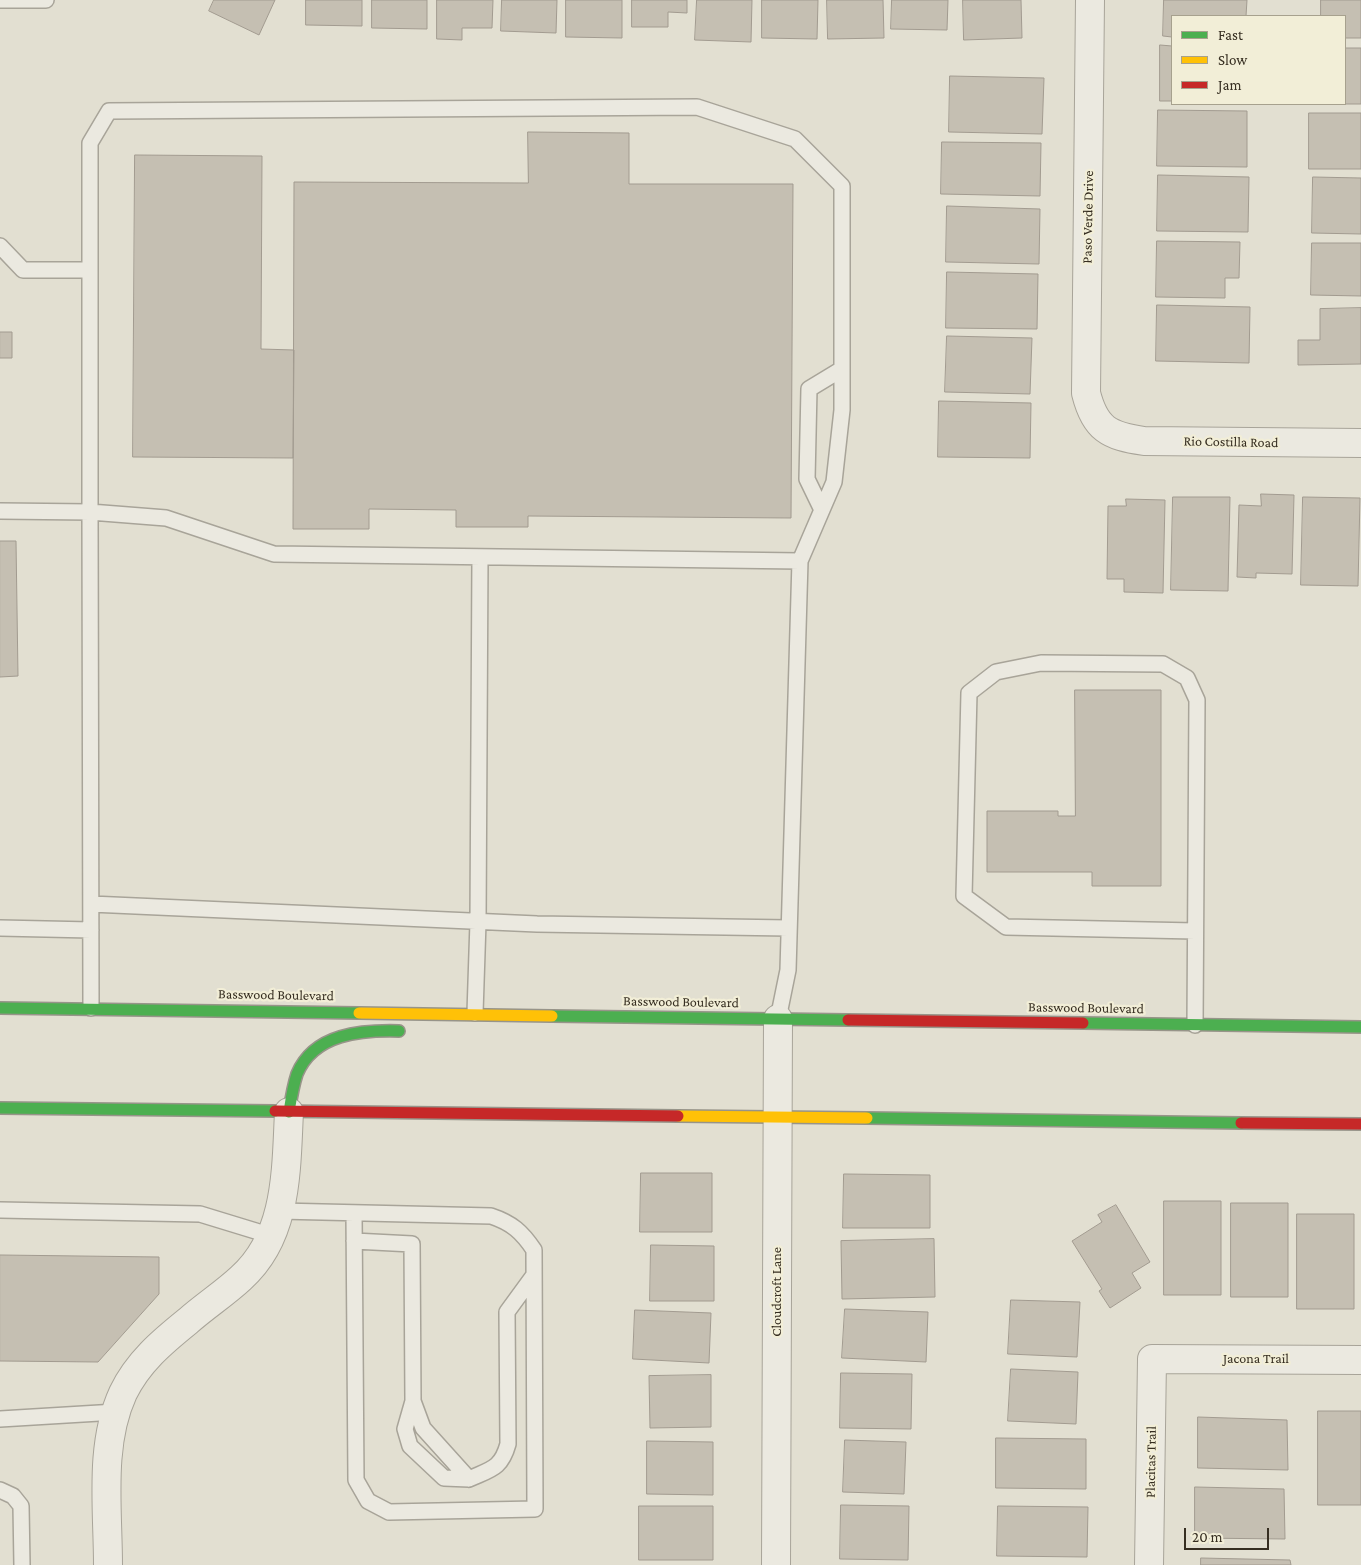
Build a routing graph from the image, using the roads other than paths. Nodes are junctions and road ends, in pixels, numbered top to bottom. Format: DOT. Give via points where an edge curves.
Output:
graph roads {
  1 [pos="0,0"];
  2 [pos="46,0"];
  3 [pos="1090,0"];
  4 [pos="0,246"];
  5 [pos="90,270"];
  6 [pos="842,369"];
  7 [pos="1104,429"];
  8 [pos="1361,443"];
  9 [pos="822,510"];
  10 [pos="0,511"];
  11 [pos="90,512"];
  12 [pos="480,557"];
  13 [pos="800,561"];
  14 [pos="91,904"];
  15 [pos="478,922"];
  16 [pos="0,928"];
  17 [pos="788,928"];
  18 [pos="91,930"];
  19 [pos="1196,931"];
  20 [pos="0,1008"];
  21 [pos="91,1008"];
  22 [pos="436,1012"];
  23 [pos="475,1013"];
  24 [pos="778,1019"];
  25 [pos="1195,1025"];
  26 [pos="1361,1027"];
  27 [pos="0,1108"];
  28 [pos="289,1112"];
  29 [pos="778,1118"];
  30 [pos="1361,1124"];
  31 [pos="0,1210"];
  32 [pos="280,1211"];
  33 [pos="354,1214"];
  34 [pos="272,1236"];
  35 [pos="354,1242"];
  36 [pos="534,1275"];
  37 [pos="1152,1359"];
  38 [pos="1361,1360"];
  39 [pos="414,1401"];
  40 [pos="116,1412"];
  41 [pos="0,1419"];
  42 [pos="469,1478"];
  43 [pos="0,1490"];
  44 [pos="22,1565"];
  45 [pos="108,1565"];
  46 [pos="776,1565"];
  47 [pos="1149,1565"];
  1 -- 2 [label="lane"];
  3 -- 7 [label="street, Paso Verde Drive" via="1086,393 1091,412"];
  4 -- 5 [label="lane" via="23,270"];
  5 -- 6 [label="lane" via="90,144 109,111 697,107 795,139 842,186"];
  5 -- 11 [label="lane"];
  6 -- 9 [label="lane" via="842,410 834,482"];
  6 -- 9 [label="lane" via="809,389 807,480"];
  7 -- 8 [label="street, Rio Costilla Road" via="1121,438 1144,441"];
  9 -- 13 [label="lane"];
  10 -- 11 [label="lane"];
  11 -- 12 [label="lane" via="166,518 274,554"];
  11 -- 14 [label="lane"];
  12 -- 13 [label="lane"];
  12 -- 15 [label="lane"];
  13 -- 17 [label="lane"];
  14 -- 15 [label="lane"];
  14 -- 18 [label="lane"];
  15 -- 17 [label="lane"];
  15 -- 23 [label="lane"];
  16 -- 18 [label="lane"];
  17 -- 24 [label="lane" via="788,970"];
  18 -- 21 [label="lane"];
  19 -- 19 [label="lane" via="1197,700 1187,678 1163,664 1041,663 996,672 969,693 964,896 1006,927"];
  19 -- 25 [label="lane"];
  20 -- 21 [label="main road, Basswood Boulevard"];
  21 -- 22 [label="main road, Basswood Boulevard"];
  22 -- 23 [label="main road, Basswood Boulevard"];
  22 -- 28 [label="main road" via="400,1031 363,1030 338,1036 322,1045 300,1068"];
  23 -- 24 [label="main road, Basswood Boulevard"];
  24 -- 25 [label="main road, Basswood Boulevard"];
  24 -- 29 [label="street, Cloudcroft Lane"];
  25 -- 26 [label="main road, Basswood Boulevard"];
  27 -- 28 [label="main road"];
  28 -- 29 [label="main road"];
  28 -- 32 [label="street"];
  29 -- 30 [label="main road"];
  29 -- 46 [label="street, Cloudcroft Lane"];
  31 -- 34 [label="lane" via="200,1214"];
  32 -- 33 [label="lane"];
  32 -- 34 [label="street"];
  33 -- 35 [label="lane"];
  33 -- 36 [label="lane" via="491,1216 521,1231 534,1250"];
  34 -- 40 [label="street" via="242,1277 155,1348 132,1378"];
  35 -- 36 [label="lane" via="356,1480 368,1501 390,1512 535,1509"];
  35 -- 39 [label="lane" via="412,1244"];
  36 -- 42 [label="lane" via="507,1312 508,1444 504,1459 496,1467"];
  37 -- 38 [label="street, Jacona Trail"];
  37 -- 47 [label="street, Placitas Trail"];
  39 -- 42 [label="lane" via="423,1428"];
  39 -- 42 [label="lane" via="405,1429 410,1446 444,1478"];
  40 -- 41 [label="lane"];
  40 -- 45 [label="street" via="108,1466"];
  43 -- 44 [label="lane" via="13,1496 21,1506"];
}
